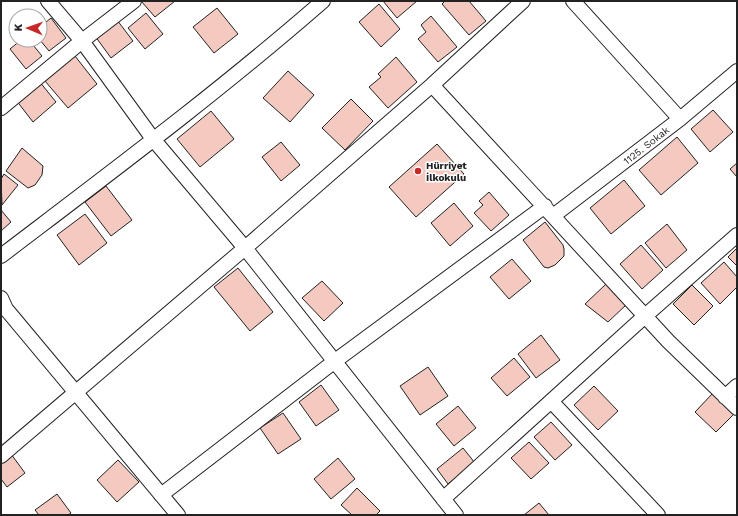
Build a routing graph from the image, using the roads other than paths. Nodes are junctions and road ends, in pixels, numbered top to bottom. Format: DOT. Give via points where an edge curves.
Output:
graph roads {
  1 [pos="48,1"];
  2 [pos="134,1"];
  3 [pos="323,1"];
  4 [pos="523,1"];
  5 [pos="573,1"];
  6 [pos="82,40"];
  7 [pos="737,71"];
  8 [pos="432,85"];
  9 [pos="1,108"];
  10 [pos="680,119"];
  11 [pos="153,140"];
  12 [pos="549,211"];
  13 [pos="737,235"];
  14 [pos="245,248"];
  15 [pos="1,256"];
  16 [pos="1,298"];
  17 [pos="645,316"];
  18 [pos="335,361"];
  19 [pos="737,386"];
  20 [pos="76,393"];
  21 [pos="725,396"];
  22 [pos="551,401"];
  23 [pos="737,408"];
  24 [pos="1,456"];
  25 [pos="161,495"];
  26 [pos="443,499"];
  27 [pos="178,515"];
  28 [pos="456,515"];
  29 [pos="658,515"];
  1 -- 6 [label="street"];
  2 -- 6 [label="street"];
  3 -- 11 [label="street" via="256,59"];
  4 -- 8 [label="street"];
  5 -- 10 [label="street"];
  6 -- 9 [label="street"];
  6 -- 11 [label="street"];
  7 -- 10 [label="street, 1125. Sokak"];
  8 -- 12 [label="street"];
  8 -- 14 [label="street"];
  10 -- 12 [label="street, 1125. Sokak"];
  11 -- 14 [label="street"];
  11 -- 15 [label="street"];
  12 -- 17 [label="street"];
  12 -- 18 [label="street, 1125. Sokak"];
  13 -- 17 [label="street"];
  14 -- 18 [label="street"];
  14 -- 20 [label="street"];
  16 -- 20 [label="street" via="6,309"];
  17 -- 21 [label="street"];
  17 -- 22 [label="street"];
  18 -- 25 [label="street, 1125. Sokak"];
  18 -- 26 [label="street"];
  19 -- 21 [label="street"];
  20 -- 24 [label="street"];
  20 -- 25 [label="street"];
  21 -- 23 [label="street"];
  22 -- 26 [label="street"];
  22 -- 29 [label="street"];
  25 -- 27 [label="street"];
  26 -- 28 [label="street"];
}
